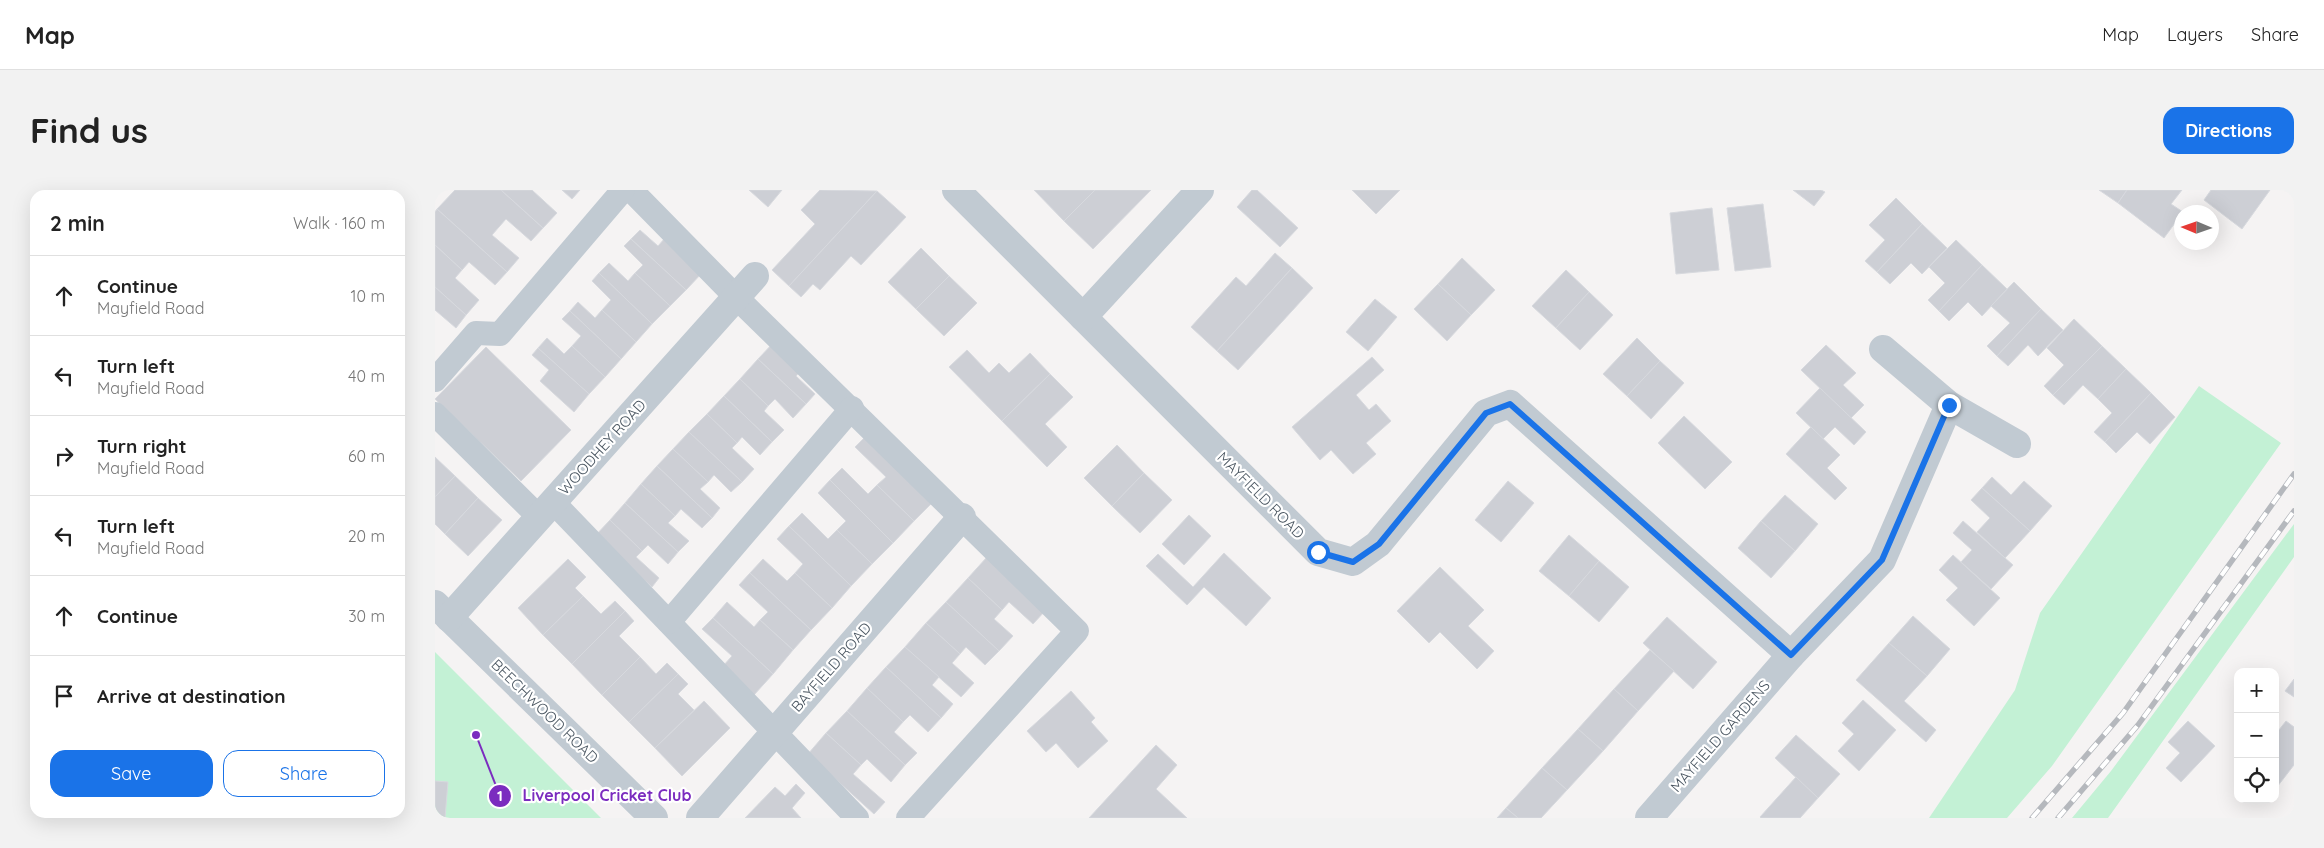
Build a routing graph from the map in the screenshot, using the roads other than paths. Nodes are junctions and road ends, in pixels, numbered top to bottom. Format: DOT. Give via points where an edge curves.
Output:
graph roads {
  1 [pos="623,190"];
  2 [pos="631,190"];
  3 [pos="956,190"];
  4 [pos="1200,190"];
  5 [pos="755,276"];
  6 [pos="736,297"];
  7 [pos="1083,317"];
  8 [pos="1883,349"];
  9 [pos="435,380"];
  10 [pos="1949,405"];
  11 [pos="852,408"];
  12 [pos="435,414"];
  13 [pos="2017,444"];
  14 [pos="546,510"];
  15 [pos="962,517"];
  16 [pos="442,611"];
  17 [pos="669,622"];
  18 [pos="1791,655"];
  19 [pos="775,731"];
  20 [pos="654,818"];
  21 [pos="700,818"];
  22 [pos="857,818"];
  23 [pos="908,818"];
  24 [pos="1649,818"];
  1 -- 9 [label="lane" via="500,334 476,333"];
  2 -- 6 [label="lane"];
  3 -- 7 [label="street, MAYFIELD ROAD"];
  4 -- 7 [label="street"];
  5 -- 6 [label="street, WOODHEY ROAD"];
  6 -- 11 [label="lane"];
  6 -- 14 [label="street, WOODHEY ROAD"];
  7 -- 18 [label="street, MAYFIELD ROAD" via="1318,552 1353,562 1379,544 1486,413 1510,404"];
  8 -- 10 [label="street"];
  10 -- 13 [label="street"];
  10 -- 18 [label="street" via="1882,560"];
  11 -- 15 [label="lane"];
  11 -- 17 [label="lane"];
  12 -- 14 [label="lane"];
  14 -- 16 [label="street, WOODHEY ROAD"];
  14 -- 17 [label="lane"];
  15 -- 19 [label="street, BAYFIELD ROAD"];
  15 -- 23 [label="lane" via="1077,631"];
  16 -- 20 [label="street, BEECHWOOD ROAD"];
  17 -- 19 [label="lane"];
  18 -- 24 [label="street, MAYFIELD GARDENS"];
  19 -- 21 [label="street, BAYFIELD ROAD"];
  19 -- 22 [label="lane"];
}
